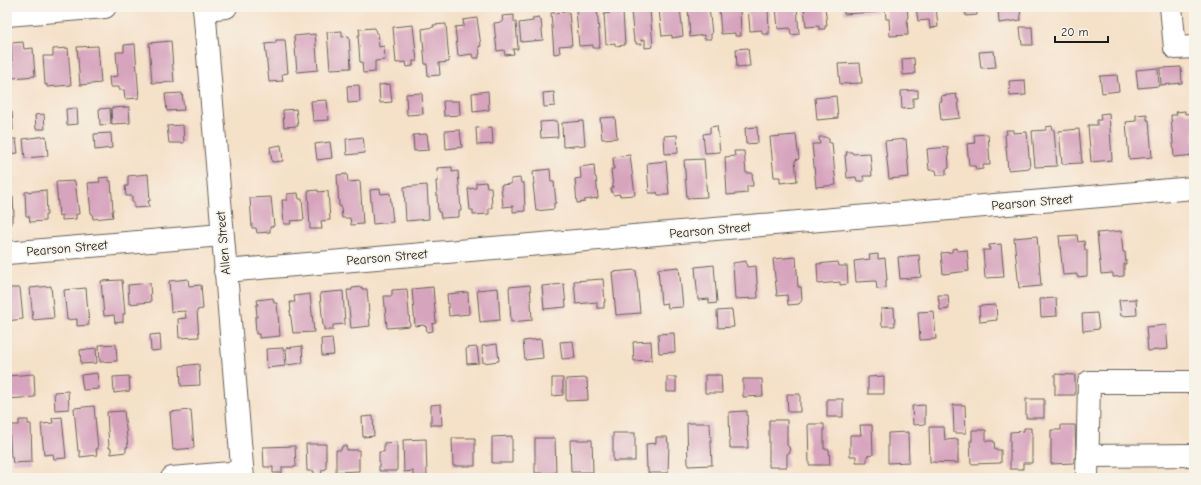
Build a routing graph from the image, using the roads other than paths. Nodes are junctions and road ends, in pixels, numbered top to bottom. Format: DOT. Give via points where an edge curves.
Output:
graph roads {
  1 [pos="105,7"];
  2 [pos="226,7"];
  3 [pos="1171,7"];
  4 [pos="204,8"];
  5 [pos="7,15"];
  6 [pos="1194,46"];
  7 [pos="1194,188"];
  8 [pos="222,235"];
  9 [pos="7,253"];
  10 [pos="225,271"];
  11 [pos="1194,382"];
  12 [pos="1194,455"];
  13 [pos="1087,456"];
  14 [pos="243,475"];
  15 [pos="172,478"];
  16 [pos="1087,478"];
  1 -- 5 [label="street"];
  2 -- 4 [label="street"];
  3 -- 6 [label="street" via="1175,48"];
  4 -- 8 [label="street, Allen Street"];
  7 -- 10 [label="street, Pearson Street"];
  8 -- 9 [label="street, Pearson Street"];
  8 -- 10 [label="street, Allen Street"];
  10 -- 14 [label="street, Allen Street"];
  11 -- 13 [label="street" via="1089,382"];
  12 -- 13 [label="street"];
  13 -- 16 [label="street"];
  14 -- 15 [label="street"];
}
